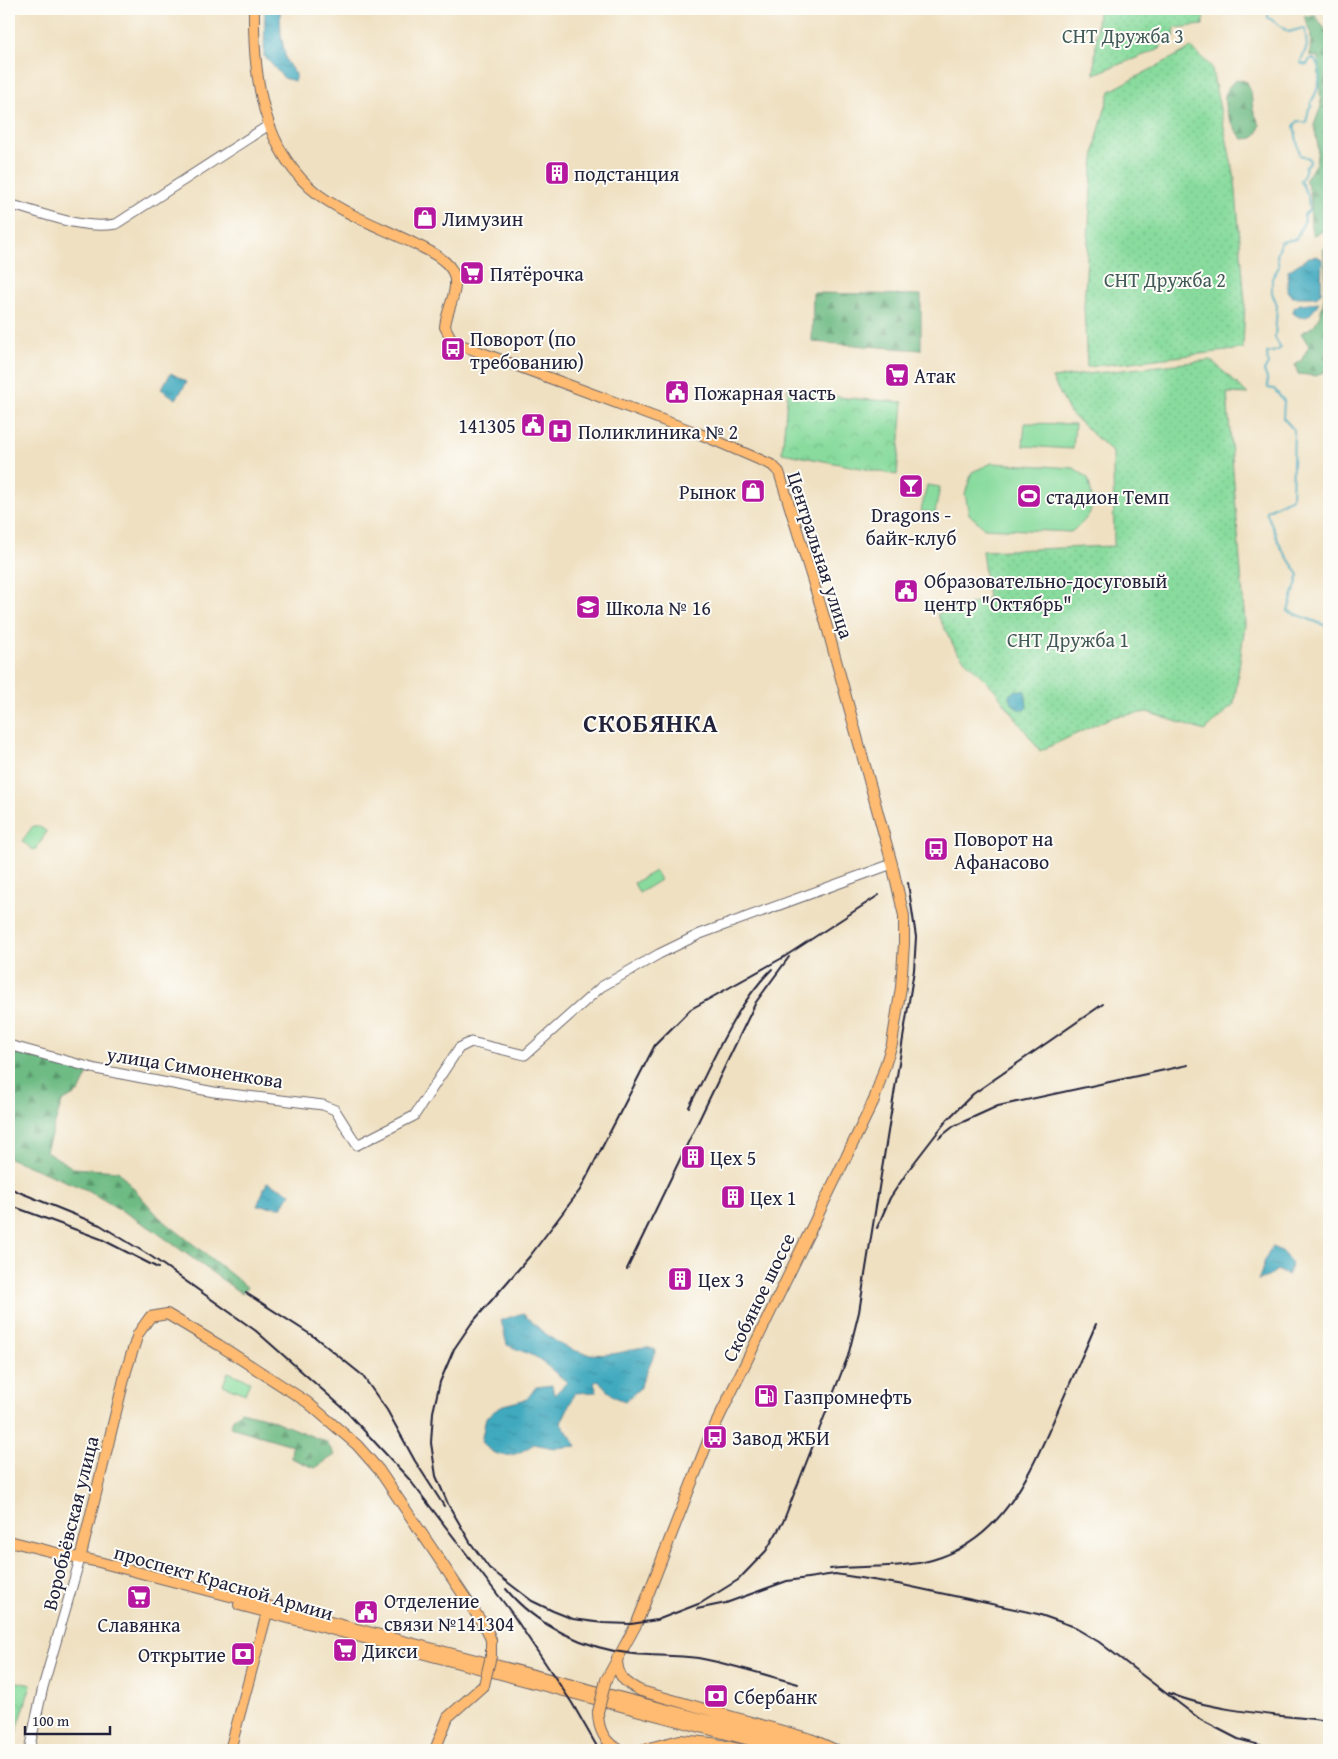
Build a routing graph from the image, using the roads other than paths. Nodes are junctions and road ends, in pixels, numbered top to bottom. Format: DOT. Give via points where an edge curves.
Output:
graph roads {
  1 [pos="254,9"];
  2 [pos="269,125"];
  3 [pos="9,204"];
  4 [pos="892,864"];
  5 [pos="904,916"];
  6 [pos="9,1045"];
  7 [pos="9,1540"];
  8 [pos="80,1559"];
  9 [pos="267,1613"];
  10 [pos="618,1656"];
  11 [pos="649,1710"];
  12 [pos="29,1750"];
  13 [pos="230,1750"];
  14 [pos="435,1750"];
  15 [pos="622,1750"];
  16 [pos="641,1750"];
  17 [pos="743,1750"];
  18 [pos="788,1750"];
  19 [pos="822,1750"];
  20 [pos="836,1750"];
  1 -- 2 [label="main road" via="255,67"];
  2 -- 3 [label="street" via="116,224 87,224"];
  2 -- 4 [label="main road, Центральная улица" via="292,167 320,195 421,246 452,269 455,286 445,327 458,346 700,434 772,465 779,472 825,620"];
  4 -- 5 [label="main road, Центральная улица"];
  4 -- 6 [label="street, улица Симоненкова" via="700,934 660,954 601,987 524,1055 471,1042 460,1048 414,1116 357,1145 335,1110 323,1105 214,1092 96,1069"];
  5 -- 10 [label="main road, Скобяное шоссе" via="901,987 892,1044 874,1100 710,1436 644,1606"];
  7 -- 8 [label="main road, проспект Красной Армии"];
  8 -- 9 [label="main road, проспект Красной Армии"];
  8 -- 11 [label="main road, проспект Красной Армии"];
  8 -- 12 [label="street, Воробьёвская улица"];
  8 -- 14 [label="main road, Воробьёвская улица, bridge" via="126,1371 143,1324 150,1317 166,1314 307,1402 357,1445 379,1470 487,1630 491,1656 481,1687 448,1717"];
  9 -- 11 [label="main road, проспект Красной Армии"];
  9 -- 13 [label="main road"];
  10 -- 15 [label="main road, Скобяное шоссе, bridge" via="606,1680 598,1722 604,1737"];
  10 -- 20 [label="main road" via="620,1676 631,1686 811,1739"];
  11 -- 18 [label="main road"];
  11 -- 19 [label="main road"];
  16 -- 17 [label="main road" via="687,1740"];
}
